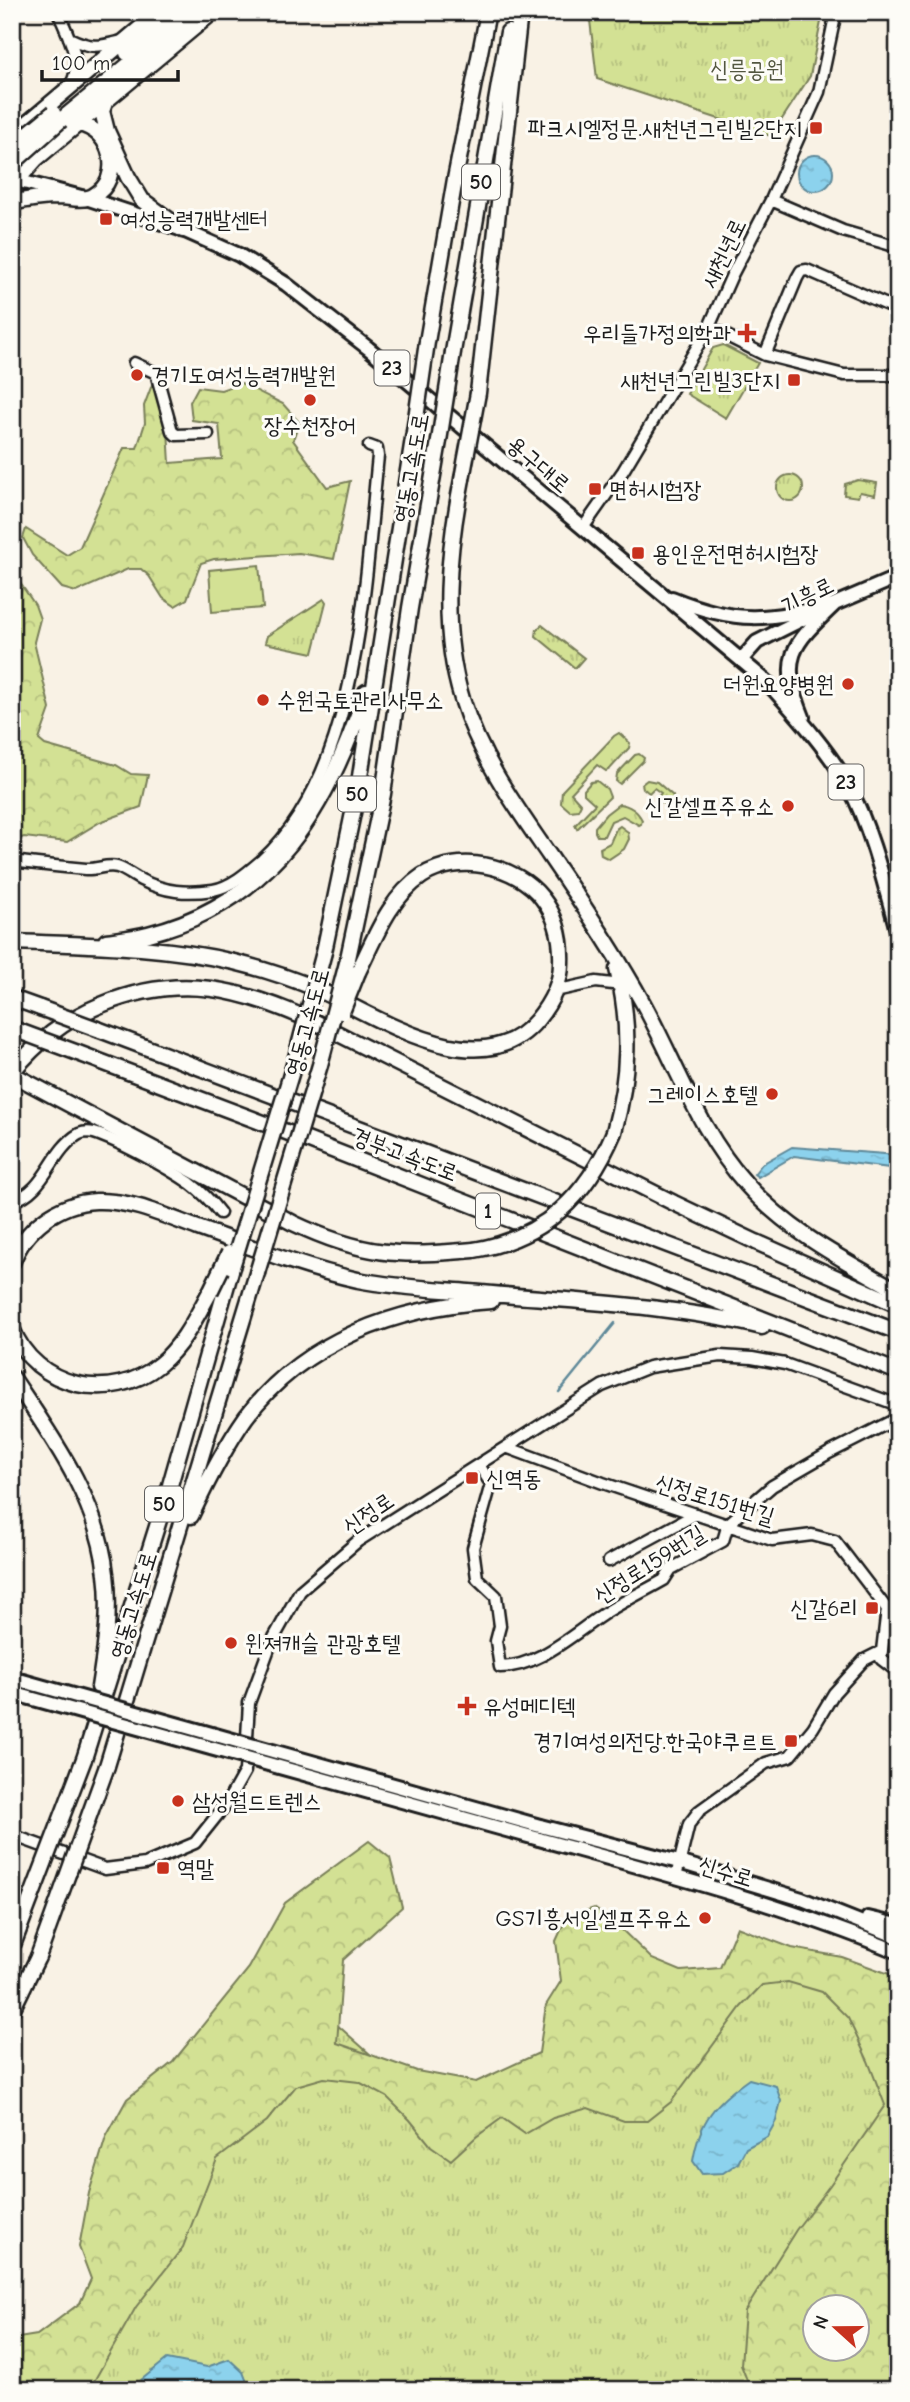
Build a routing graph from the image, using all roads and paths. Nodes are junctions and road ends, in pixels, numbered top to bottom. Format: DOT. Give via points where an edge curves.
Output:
graph roads {
  1 [pos="58,12"];
  2 [pos="159,12"];
  3 [pos="177,12"];
  4 [pos="193,12"];
  5 [pos="213,12"];
  6 [pos="488,12"];
  7 [pos="513,12"];
  8 [pos="520,12"];
  9 [pos="836,12"];
  10 [pos="69,38"];
  11 [pos="129,39"];
  12 [pos="67,91"];
  13 [pos="106,100"];
  14 [pos="38,116"];
  15 [pos="57,117"];
  16 [pos="78,124"];
  17 [pos="12,136"];
  18 [pos="59,140"];
  19 [pos="12,147"];
  20 [pos="12,164"];
  21 [pos="14,182"];
  22 [pos="89,199"];
  23 [pos="771,200"];
  24 [pos="12,203"];
  25 [pos="183,230"];
  26 [pos="898,247"];
  27 [pos="709,327"];
  28 [pos="898,348"];
  29 [pos="765,355"];
  30 [pos="134,363"];
  31 [pos="898,375"];
  32 [pos="208,435"];
  33 [pos="369,446"];
  34 [pos="583,528"];
  35 [pos="898,577"];
  36 [pos="661,593"];
  37 [pos="835,604"];
  38 [pos="383,634"];
  39 [pos="741,660"];
  40 [pos="806,724"];
  41 [pos="12,861"];
  42 [pos="596,924"];
  43 [pos="898,934"];
  44 [pos="12,942"];
  45 [pos="68,945"];
  46 [pos="353,967"];
  47 [pos="621,985"];
  48 [pos="555,991"];
  49 [pos="12,998"];
  50 [pos="14,1029"];
  51 [pos="12,1073"];
  52 [pos="12,1202"];
  53 [pos="251,1208"];
  54 [pos="220,1213"];
  55 [pos="12,1263"];
  56 [pos="898,1292"];
  57 [pos="561,1300"];
  58 [pos="898,1304"];
  59 [pos="12,1328"];
  60 [pos="898,1332"];
  61 [pos="838,1349"];
  62 [pos="898,1372"];
  63 [pos="12,1377"];
  64 [pos="898,1405"];
  65 [pos="898,1418"];
  66 [pos="506,1447"];
  67 [pos="479,1465"];
  68 [pos="696,1514"];
  69 [pos="728,1524"];
  70 [pos="610,1561"];
  71 [pos="170,1562"];
  72 [pos="893,1607"];
  73 [pos="882,1651"];
  74 [pos="898,1672"];
  75 [pos="12,1678"];
  76 [pos="12,1693"];
  77 [pos="91,1740"];
  78 [pos="539,1832"];
  79 [pos="12,1835"];
  80 [pos="680,1862"];
  81 [pos="676,1877"];
  82 [pos="802,1899"];
  83 [pos="894,1925"];
  84 [pos="898,1937"];
  85 [pos="12,1945"];
  86 [pos="881,1945"];
  87 [pos="898,1952"];
  88 [pos="898,1958"];
  89 [pos="12,2010"];
  1 -- 10 [label="street"];
  2 -- 11 [label="highway"];
  3 -- 15 [label="highway"];
  4 -- 15 [label="highway"];
  5 -- 13 [label="highway"];
  6 -- 38 [label="highway, 영동고속도로 / 50, bridge" via="427,342"];
  7 -- 46 [label="highway, 영동고속도로 / 50, bridge" via="492,115"];
  8 -- 42 [label="highway, bridge" via="478,393 451,558 449,629 461,697 483,752"];
  9 -- 23 [label="street, 새천년로" via="819,92"];
  10 -- 11 [label="street" via="87,47"];
  10 -- 12 [label="street" via="76,75"];
  11 -- 12 [label="highway"];
  12 -- 14 [label="highway"];
  13 -- 16 [label="highway"];
  13 -- 25 [label="highway" via="102,111 107,131 128,177 142,200"];
  14 -- 17 [label="highway"];
  14 -- 18 [label="highway" via="33,127 37,136"];
  15 -- 19 [label="highway, bridge"];
  15 -- 20 [label="highway, bridge"];
  16 -- 18 [label="highway"];
  16 -- 22 [label="highway" via="99,133 113,166 102,191"];
  18 -- 21 [label="highway"];
  21 -- 22 [label="main road, 용구대로 / 23"];
  22 -- 24 [label="highway" via="59,197"];
  22 -- 25 [label="main road, 용구대로 / 23"];
  23 -- 26 [label="street" via="843,231"];
  23 -- 27 [label="street, 새천년로"];
  25 -- 34 [label="main road, 용구대로 / 23" via="286,284"];
  27 -- 29 [label="street"];
  27 -- 34 [label="street, 새천년로" via="623,471"];
  28 -- 29 [label="street" via="894,308 807,270 797,278"];
  29 -- 31 [label="street" via="844,375"];
  30 -- 32 [label="street" via="156,373 176,435"];
  33 -- 41 [label="street" via="377,449 378,456 347,692 324,768 297,818 273,849 244,875 217,889 187,892 159,888 119,867 89,870"];
  34 -- 36 [label="main road, 용구대로 / 23"];
  35 -- 37 [label="main road, 기흥로"];
  36 -- 37 [label="main road" via="748,619"];
  36 -- 39 [label="main road, 용구대로 / 23"];
  37 -- 39 [label="main road, 기흥로" via="757,642"];
  37 -- 40 [label="main road" via="804,633 792,652 792,688"];
  38 -- 45 [label="highway" via="340,765 307,824 272,865 224,901 174,926"];
  38 -- 53 [label="highway, 영동고속도로 / 50, bridge" via="358,789 324,952"];
  39 -- 40 [label="main road, 용구대로 / 23"];
  40 -- 43 [label="main road, 용구대로 / 23" via="849,787 876,854"];
  42 -- 47 [label="highway"];
  42 -- 56 [label="highway" via="643,1003 706,1130 729,1164 793,1228"];
  44 -- 45 [label="highway"];
  45 -- 48 [label="highway" via="233,962 295,980 422,1039 458,1047 493,1047 516,1038 534,1024"];
  46 -- 48 [label="highway" via="413,883 447,866 481,865 516,877 543,899 560,938 561,967"];
  46 -- 71 [label="highway, 영동고속도로 / 50, bridge"];
  47 -- 48 [label="street" via="596,982"];
  47 -- 51 [label="highway, bridge" via="628,1061 624,1094 604,1155 556,1214 533,1231 474,1250 397,1255 340,1243 293,1223"];
  49 -- 60 [label="highway, 경부고속도로 / 1, bridge"];
  50 -- 61 [label="highway, 경부고속도로 / 1, bridge"];
  51 -- 58 [label="highway" via="46,1036 66,1022 126,995 173,986 256,998 317,1023 733,1231"];
  52 -- 54 [label="street" via="29,1195 69,1143 87,1132 173,1173 210,1199"];
  53 -- 59 [label="highway, bridge" via="180,1342 161,1363 137,1378 108,1387 83,1386 47,1373 27,1356"];
  53 -- 77 [label="highway, 영동고속도로 / 50, bridge"];
  55 -- 57 [label="highway" via="26,1238 45,1219 81,1203 107,1201 136,1206 302,1265 359,1280"];
  57 -- 61 [label="highway" via="716,1317"];
  57 -- 71 [label="highway" via="457,1303 424,1310 367,1327 307,1359 283,1377 246,1418 224,1451"];
  61 -- 62 [label="highway, 경부고속도로 / 1"];
  63 -- 77 [label="highway" via="64,1455 101,1547 108,1600"];
  64 -- 66 [label="street, 신정로" via="785,1364 708,1358 624,1375"];
  65 -- 69 [label="street, 신정로159번길" via="772,1486"];
  66 -- 67 [label="street, 신정로"];
  66 -- 68 [label="street, 신정로151번길"];
  67 -- 69 [label="street, 신정로159번길" via="491,1484 473,1548 477,1578 496,1596 500,1667 560,1647 601,1616 664,1580 671,1570 723,1541"];
  67 -- 79 [label="street, 신정로" via="358,1541 300,1591 271,1643 249,1703 245,1771 195,1843 145,1864 105,1869"];
  68 -- 69 [label="street, 신정로151번길"];
  68 -- 70 [label="street"];
  69 -- 72 [label="street, 신정로151번길" via="772,1540 812,1535 835,1541"];
  71 -- 89 [label="highway, 영동고속도로 / 50, bridge" via="107,1766 38,1957"];
  72 -- 73 [label="street, 신정로151번길"];
  73 -- 74 [label="street" via="881,1659"];
  73 -- 80 [label="street" via="864,1660 834,1693 790,1756 766,1763 699,1811 689,1824"];
  75 -- 78 [label="main road, bridge"];
  76 -- 78 [label="main road, bridge"];
  77 -- 85 [label="highway, 영동고속도로 / 50, bridge"];
  78 -- 80 [label="main road, 신수로"];
  78 -- 81 [label="main road, 신수로"];
  80 -- 81 [label="street"];
  80 -- 82 [label="main road, 신수로"];
  81 -- 86 [label="main road, 신수로"];
  82 -- 83 [label="main road"];
  82 -- 84 [label="main road, 신수로"];
  86 -- 87 [label="main road, 신수로"];
  86 -- 88 [label="main road"];
}
